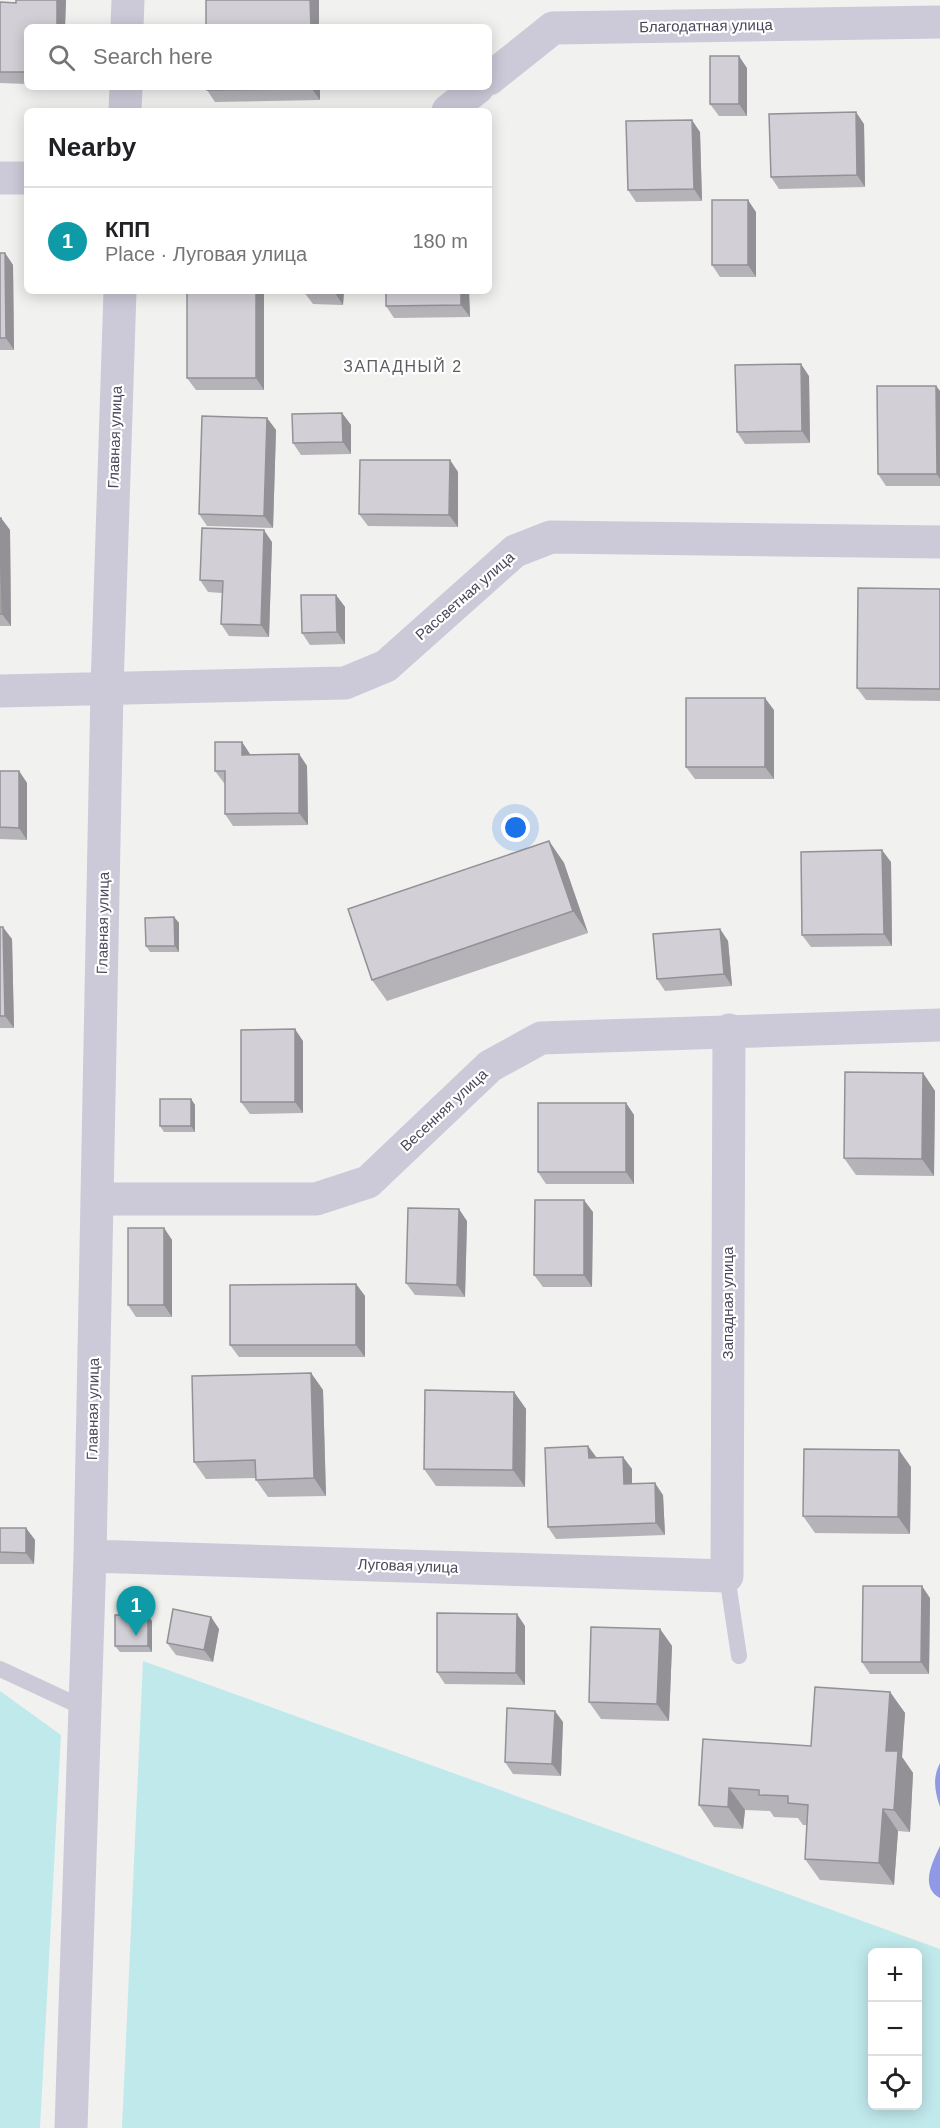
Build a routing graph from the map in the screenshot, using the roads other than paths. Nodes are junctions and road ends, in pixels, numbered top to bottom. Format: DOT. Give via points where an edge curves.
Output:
graph roads {
  1 [pos="128,0"];
  2 [pos="940,22"];
  3 [pos="128,24"];
  4 [pos="492,77"];
  5 [pos="126,90"];
  6 [pos="474,90"];
  7 [pos="125,108"];
  8 [pos="452,108"];
  9 [pos="0,178"];
  10 [pos="24,178"];
  11 [pos="120,294"];
  12 [pos="940,542"];
  13 [pos="107,688"];
  14 [pos="0,691"];
  15 [pos="940,1025"];
  16 [pos="729,1030"];
  17 [pos="98,1199"];
  18 [pos="90,1556"];
  19 [pos="727,1576"];
  20 [pos="739,1656"];
  21 [pos="0,1669"];
  22 [pos="86,1709"];
  23 [pos="71,2128"];
  1 -- 3 [label="street"];
  2 -- 4 [label="street, Благодатная улица" via="553,28"];
  5 -- 7 [label="street"];
  6 -- 8 [label="street"];
  9 -- 10 [label="street"];
  11 -- 13 [label="street, Главная улица"];
  12 -- 13 [label="street, Рассветная улица" via="551,537 515,551 386,666 345,683"];
  13 -- 14 [label="street, Рассветная улица"];
  13 -- 17 [label="street, Главная улица"];
  15 -- 16 [label="street, Весенняя улица"];
  16 -- 17 [label="street, Весенняя улица" via="541,1038 490,1066 368,1182 316,1199"];
  16 -- 19 [label="street, Западная улица"];
  17 -- 18 [label="street, Главная улица"];
  18 -- 19 [label="street, Луговая улица"];
  18 -- 22 [label="street, Главная улица"];
  19 -- 20 [label="lane"];
  21 -- 22 [label="lane"];
  22 -- 23 [label="street, Главная улица"];
}
